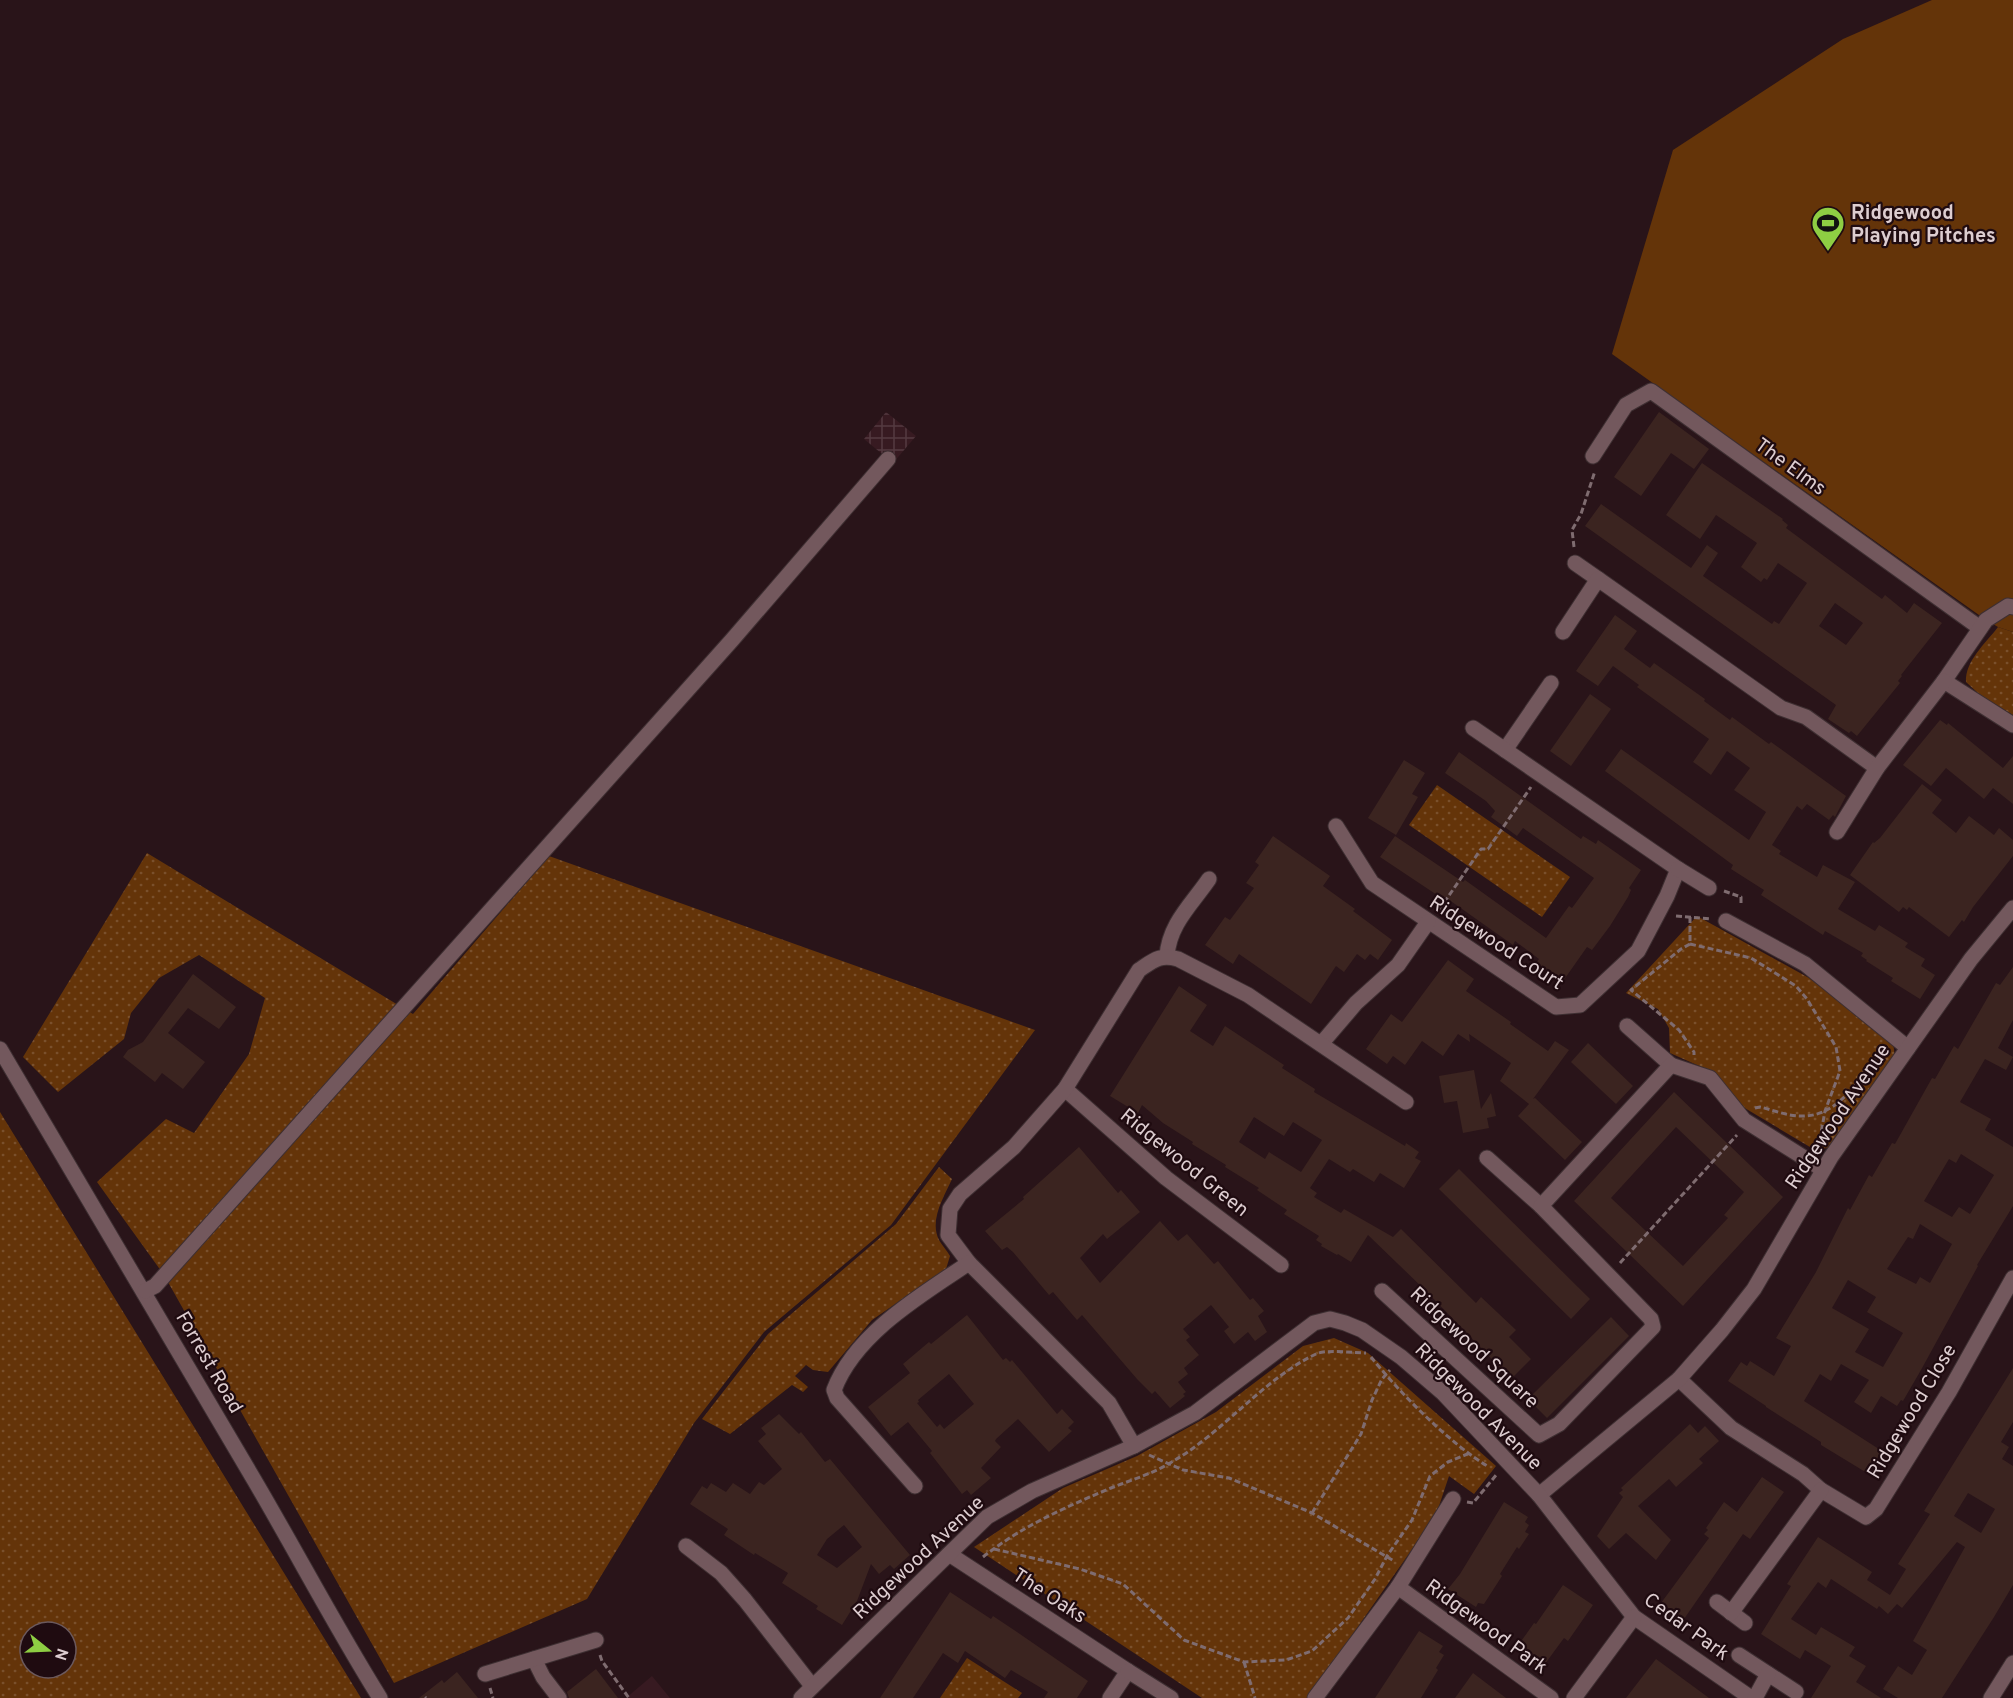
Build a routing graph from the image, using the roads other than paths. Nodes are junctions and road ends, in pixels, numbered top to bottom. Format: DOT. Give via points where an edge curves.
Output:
graph roads {
  1 [pos="1593,456"];
  2 [pos="888,459"];
  3 [pos="1575,563"];
  4 [pos="1598,579"];
  5 [pos="2013,607"];
  6 [pos="1983,624"];
  7 [pos="1563,632"];
  8 [pos="1944,681"];
  9 [pos="1551,683"];
  10 [pos="2013,725"];
  11 [pos="1473,728"];
  12 [pos="1505,750"];
  13 [pos="1877,768"];
  14 [pos="1336,826"];
  15 [pos="1837,832"];
  16 [pos="1678,869"];
  17 [pos="1209,879"];
  18 [pos="1709,888"];
  19 [pos="2013,908"];
  20 [pos="1726,921"];
  21 [pos="1429,923"];
  22 [pos="1167,956"];
  23 [pos="1627,1026"];
  24 [pos="1321,1044"];
  25 [pos="1908,1048"];
  26 [pos="0,1049"];
  27 [pos="1671,1065"];
  28 [pos="1065,1089"];
  29 [pos="1406,1102"];
  30 [pos="1487,1158"];
  31 [pos="1827,1163"];
  32 [pos="1541,1206"];
  33 [pos="969,1263"];
  34 [pos="1281,1265"];
  35 [pos="2013,1278"];
  36 [pos="145,1291"];
  37 [pos="1382,1291"];
  38 [pos="1679,1379"];
  39 [pos="1134,1446"];
  40 [pos="915,1486"];
  41 [pos="1821,1490"];
  42 [pos="1539,1495"];
  43 [pos="1453,1499"];
  44 [pos="686,1546"];
  45 [pos="949,1554"];
  46 [pos="1398,1587"];
  47 [pos="1717,1602"];
  48 [pos="1731,1613"];
  49 [pos="1634,1617"];
  50 [pos="1745,1623"];
  51 [pos="596,1640"];
  52 [pos="1739,1655"];
  53 [pos="534,1659"];
  54 [pos="2013,1663"];
  55 [pos="1128,1671"];
  56 [pos="485,1674"];
  57 [pos="1768,1674"];
  58 [pos="812,1686"];
  59 [pos="1796,1692"];
  60 [pos="1995,1697"];
  61 [pos="380,1698"];
  62 [pos="560,1698"];
  63 [pos="801,1698"];
  64 [pos="1110,1698"];
  65 [pos="1171,1698"];
  66 [pos="1315,1698"];
  67 [pos="1551,1698"];
  68 [pos="1574,1698"];
  69 [pos="1753,1698"];
  1 -- 6 [label="street, The Elms" via="1626,405 1651,391"];
  2 -- 36 [label="street" via="732,640 155,1286"];
  3 -- 4 [label="street"];
  4 -- 7 [label="street"];
  4 -- 13 [label="street" via="1781,708 1806,717"];
  5 -- 6 [label="street" via="1997,610"];
  6 -- 8 [label="street"];
  8 -- 10 [label="street"];
  8 -- 13 [label="street"];
  9 -- 12 [label="street"];
  11 -- 12 [label="street"];
  12 -- 16 [label="street"];
  13 -- 15 [label="street"];
  14 -- 21 [label="street, Ridgewood Court" via="1372,883"];
  16 -- 18 [label="street"];
  16 -- 21 [label="street, Ridgewood Court" via="1638,951 1580,1005 1556,1007"];
  17 -- 22 [label="street" via="1172,932"];
  19 -- 25 [label="street, Ridgewood Avenue"];
  20 -- 25 [label="street" via="1804,964"];
  21 -- 24 [label="street" via="1398,965 1356,1003"];
  22 -- 24 [label="street" via="1248,995"];
  22 -- 28 [label="street" via="1156,958 1139,970"];
  23 -- 27 [label="street"];
  24 -- 29 [label="street"];
  25 -- 31 [label="street, Ridgewood Avenue"];
  26 -- 36 [label="street, Forrest Road"];
  27 -- 31 [label="street" via="1710,1078 1744,1120"];
  27 -- 32 [label="street"];
  28 -- 33 [label="street" via="1014,1147 960,1194 950,1209 948,1235"];
  28 -- 34 [label="street, Ridgewood Green" via="1166,1178"];
  30 -- 32 [label="street, Ridgewood Square"];
  31 -- 38 [label="street, Ridgewood Avenue" via="1754,1289"];
  32 -- 37 [label="street, Ridgewood Square" via="1651,1319 1653,1327 1559,1424 1539,1435"];
  33 -- 39 [label="street" via="1109,1403"];
  33 -- 40 [label="street" via="905,1306 861,1346 834,1390"];
  35 -- 41 [label="street, Ridgewood Close" via="1949,1392 1876,1509 1866,1517"];
  36 -- 61 [label="street, Forrest Road"];
  38 -- 41 [label="street, Ridgewood Close" via="1731,1428"];
  38 -- 42 [label="street, Ridgewood Avenue"];
  39 -- 42 [label="street, Ridgewood Avenue" via="1195,1413 1314,1323 1330,1319 1362,1330 1401,1357 1443,1393"];
  39 -- 45 [label="street, Ridgewood Avenue" via="1032,1491 987,1517"];
  41 -- 48 [label="street"];
  42 -- 49 [label="street, Cedar Park"];
  43 -- 46 [label="street, Ridgewood Park"];
  44 -- 58 [label="street" via="746,1600"];
  45 -- 55 [label="street, The Oaks"];
  45 -- 58 [label="street, Ridgewood Avenue"];
  46 -- 66 [label="street, Ridgewood Park"];
  46 -- 67 [label="street, Ridgewood Park"];
  47 -- 48 [label="street"];
  48 -- 50 [label="street"];
  49 -- 68 [label="street"];
  49 -- 69 [label="street, Cedar Park"];
  51 -- 53 [label="street"];
  52 -- 57 [label="street, Cedar Park"];
  53 -- 56 [label="street"];
  53 -- 62 [label="street"];
  54 -- 60 [label="street"];
  55 -- 64 [label="street"];
  55 -- 65 [label="street, The Oaks"];
  57 -- 59 [label="street, Cedar Park"];
  57 -- 69 [label="street, Cedar Park"];
  58 -- 63 [label="street, Ridgewood Avenue"];
}
